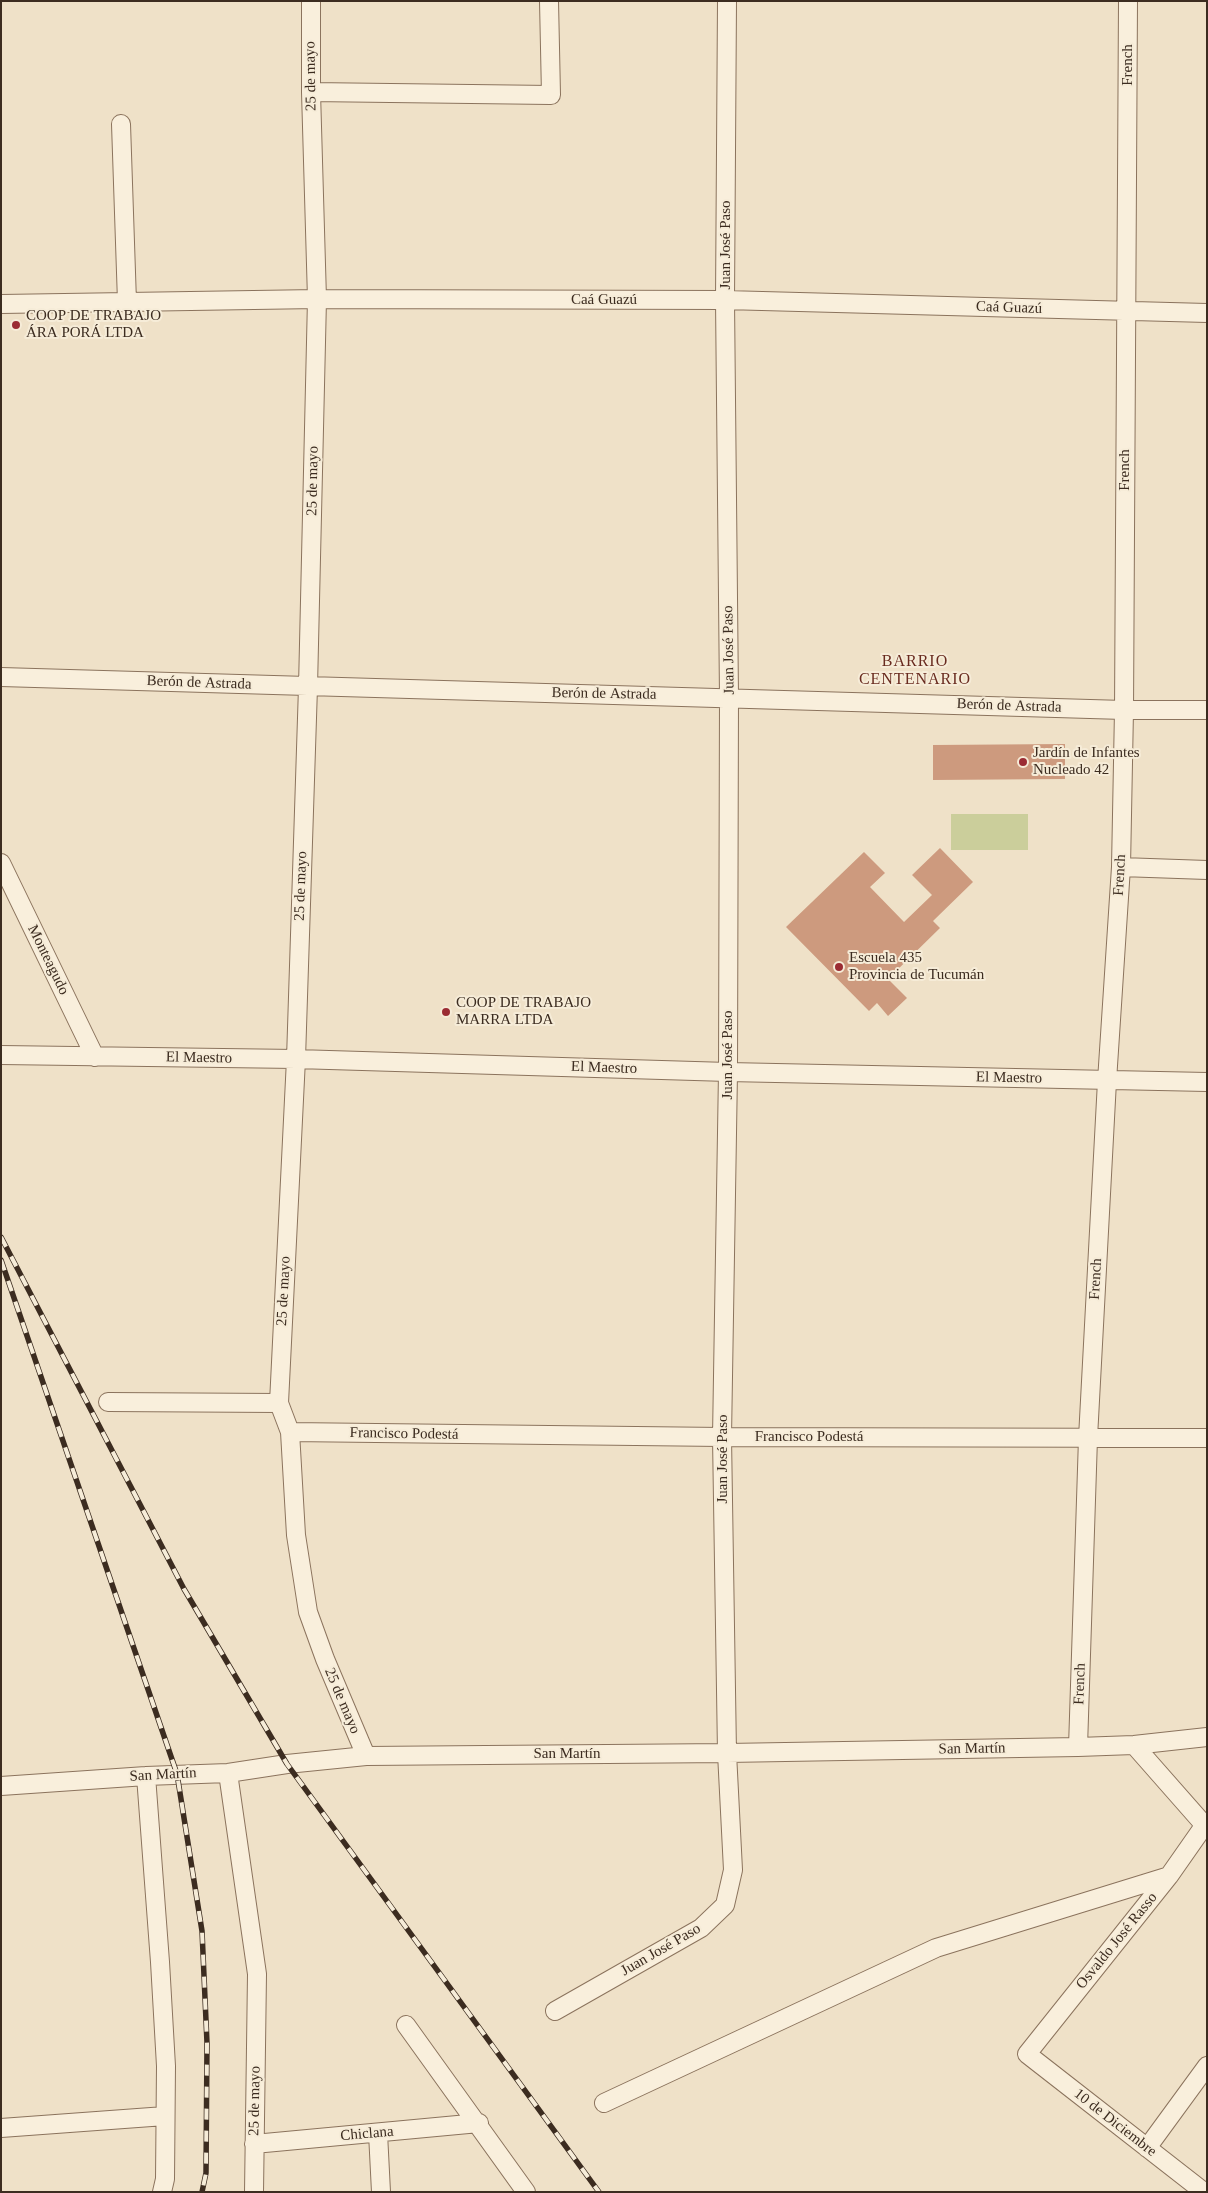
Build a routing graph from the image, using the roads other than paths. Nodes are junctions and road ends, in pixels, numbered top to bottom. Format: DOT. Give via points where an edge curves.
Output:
graph roads {
  1 [pos="311,1"];
  2 [pos="549,1"];
  3 [pos="727,1"];
  4 [pos="1128,1"];
  5 [pos="311,92"];
  6 [pos="121,124"];
  7 [pos="317,299"];
  8 [pos="725,300"];
  9 [pos="127,302"];
  10 [pos="1,304"];
  11 [pos="1126,312"];
  12 [pos="1207,313"];
  13 [pos="1,677"];
  14 [pos="308,687"];
  15 [pos="729,697"];
  16 [pos="1124,710"];
  17 [pos="1207,710"];
  18 [pos="1,863"];
  19 [pos="1121,867"];
  20 [pos="1207,870"];
  21 [pos="1,1055"];
  22 [pos="95,1057"];
  23 [pos="296,1059"];
  24 [pos="728,1072"];
  25 [pos="1107,1081"];
  26 [pos="1207,1082"];
  27 [pos="108,1402"];
  28 [pos="279,1403"];
  29 [pos="290,1432"];
  30 [pos="722,1437"];
  31 [pos="1088,1438"];
  32 [pos="1207,1438"];
  33 [pos="1207,1737"];
  34 [pos="1134,1745"];
  35 [pos="1078,1747"];
  36 [pos="727,1753"];
  37 [pos="366,1756"];
  38 [pos="228,1773"];
  39 [pos="146,1776"];
  40 [pos="1,1786"];
  41 [pos="1205,1827"];
  42 [pos="1170,1876"];
  43 [pos="554,2011"];
  44 [pos="406,2025"];
  45 [pos="1027,2054"];
  46 [pos="1207,2066"];
  47 [pos="604,2102"];
  48 [pos="165,2116"];
  49 [pos="479,2123"];
  50 [pos="1,2128"];
  51 [pos="378,2133"];
  52 [pos="254,2144"];
  53 [pos="1147,2148"];
  54 [pos="162,2192"];
  55 [pos="254,2192"];
  56 [pos="381,2192"];
  57 [pos="526,2192"];
  58 [pos="1204,2192"];
  1 -- 5 [label="street, 25 de mayo"];
  2 -- 5 [label="street" via="551,94"];
  3 -- 8 [label="street, Juan José Paso"];
  4 -- 11 [label="street, French"];
  5 -- 7 [label="street, 25 de mayo"];
  6 -- 9 [label="street"];
  7 -- 8 [label="street, Caá Guazú"];
  7 -- 9 [label="street, Caá Guazú"];
  7 -- 14 [label="street, 25 de mayo"];
  8 -- 11 [label="street, Caá Guazú"];
  8 -- 15 [label="street, Juan José Paso"];
  9 -- 10 [label="street, Caá Guazú"];
  11 -- 12 [label="street, Caá Guazú"];
  11 -- 16 [label="street, French"];
  13 -- 14 [label="street, Berón de Astrada"];
  14 -- 15 [label="street, Berón de Astrada"];
  14 -- 23 [label="street, 25 de mayo"];
  15 -- 16 [label="street, Berón de Astrada"];
  15 -- 24 [label="street, Juan José Paso"];
  16 -- 17 [label="street, Berón de Astrada"];
  16 -- 19 [label="street, French"];
  18 -- 22 [label="street, Monteagudo"];
  19 -- 20 [label="street"];
  19 -- 25 [label="street, French"];
  21 -- 22 [label="street, El Maestro"];
  22 -- 23 [label="street, El Maestro"];
  23 -- 24 [label="street, El Maestro"];
  23 -- 28 [label="street, 25 de mayo"];
  24 -- 25 [label="street, El Maestro"];
  24 -- 30 [label="street, Juan José Paso"];
  25 -- 26 [label="street, El Maestro"];
  25 -- 31 [label="street, French"];
  27 -- 28 [label="street"];
  28 -- 29 [label="street, 25 de mayo"];
  29 -- 30 [label="street, Francisco Podestá"];
  29 -- 37 [label="street, 25 de mayo" via="296,1535 308,1612"];
  30 -- 31 [label="street, Francisco Podestá"];
  30 -- 36 [label="street, Juan José Paso"];
  31 -- 32 [label="street, Francisco Podestá"];
  31 -- 35 [label="street, French"];
  33 -- 34 [label="street, San Martín"];
  34 -- 35 [label="street, San Martín"];
  34 -- 41 [label="street"];
  35 -- 36 [label="street, San Martín"];
  36 -- 37 [label="street, San Martín"];
  36 -- 43 [label="street, Juan José Paso" via="733,1870 726,1905 702,1928"];
  37 -- 38 [label="street, San Martín"];
  38 -- 39 [label="street, San Martín"];
  38 -- 52 [label="street, 25 de mayo" via="257,1974"];
  39 -- 40 [label="street, San Martín"];
  39 -- 48 [label="street" via="166,2066"];
  41 -- 42 [label="street, Osvaldo José Rasso"];
  42 -- 45 [label="street, Osvaldo José Rasso"];
  42 -- 47 [label="street" via="936,1948"];
  44 -- 49 [label="street"];
  45 -- 53 [label="street, 10 de Diciembre"];
  46 -- 53 [label="street"];
  48 -- 50 [label="street"];
  48 -- 54 [label="street"];
  49 -- 51 [label="street, Chiclana"];
  49 -- 57 [label="street"];
  51 -- 52 [label="street, Chiclana"];
  51 -- 56 [label="street"];
  52 -- 55 [label="street, 25 de mayo"];
  53 -- 58 [label="street, 10 de Diciembre"];
}
